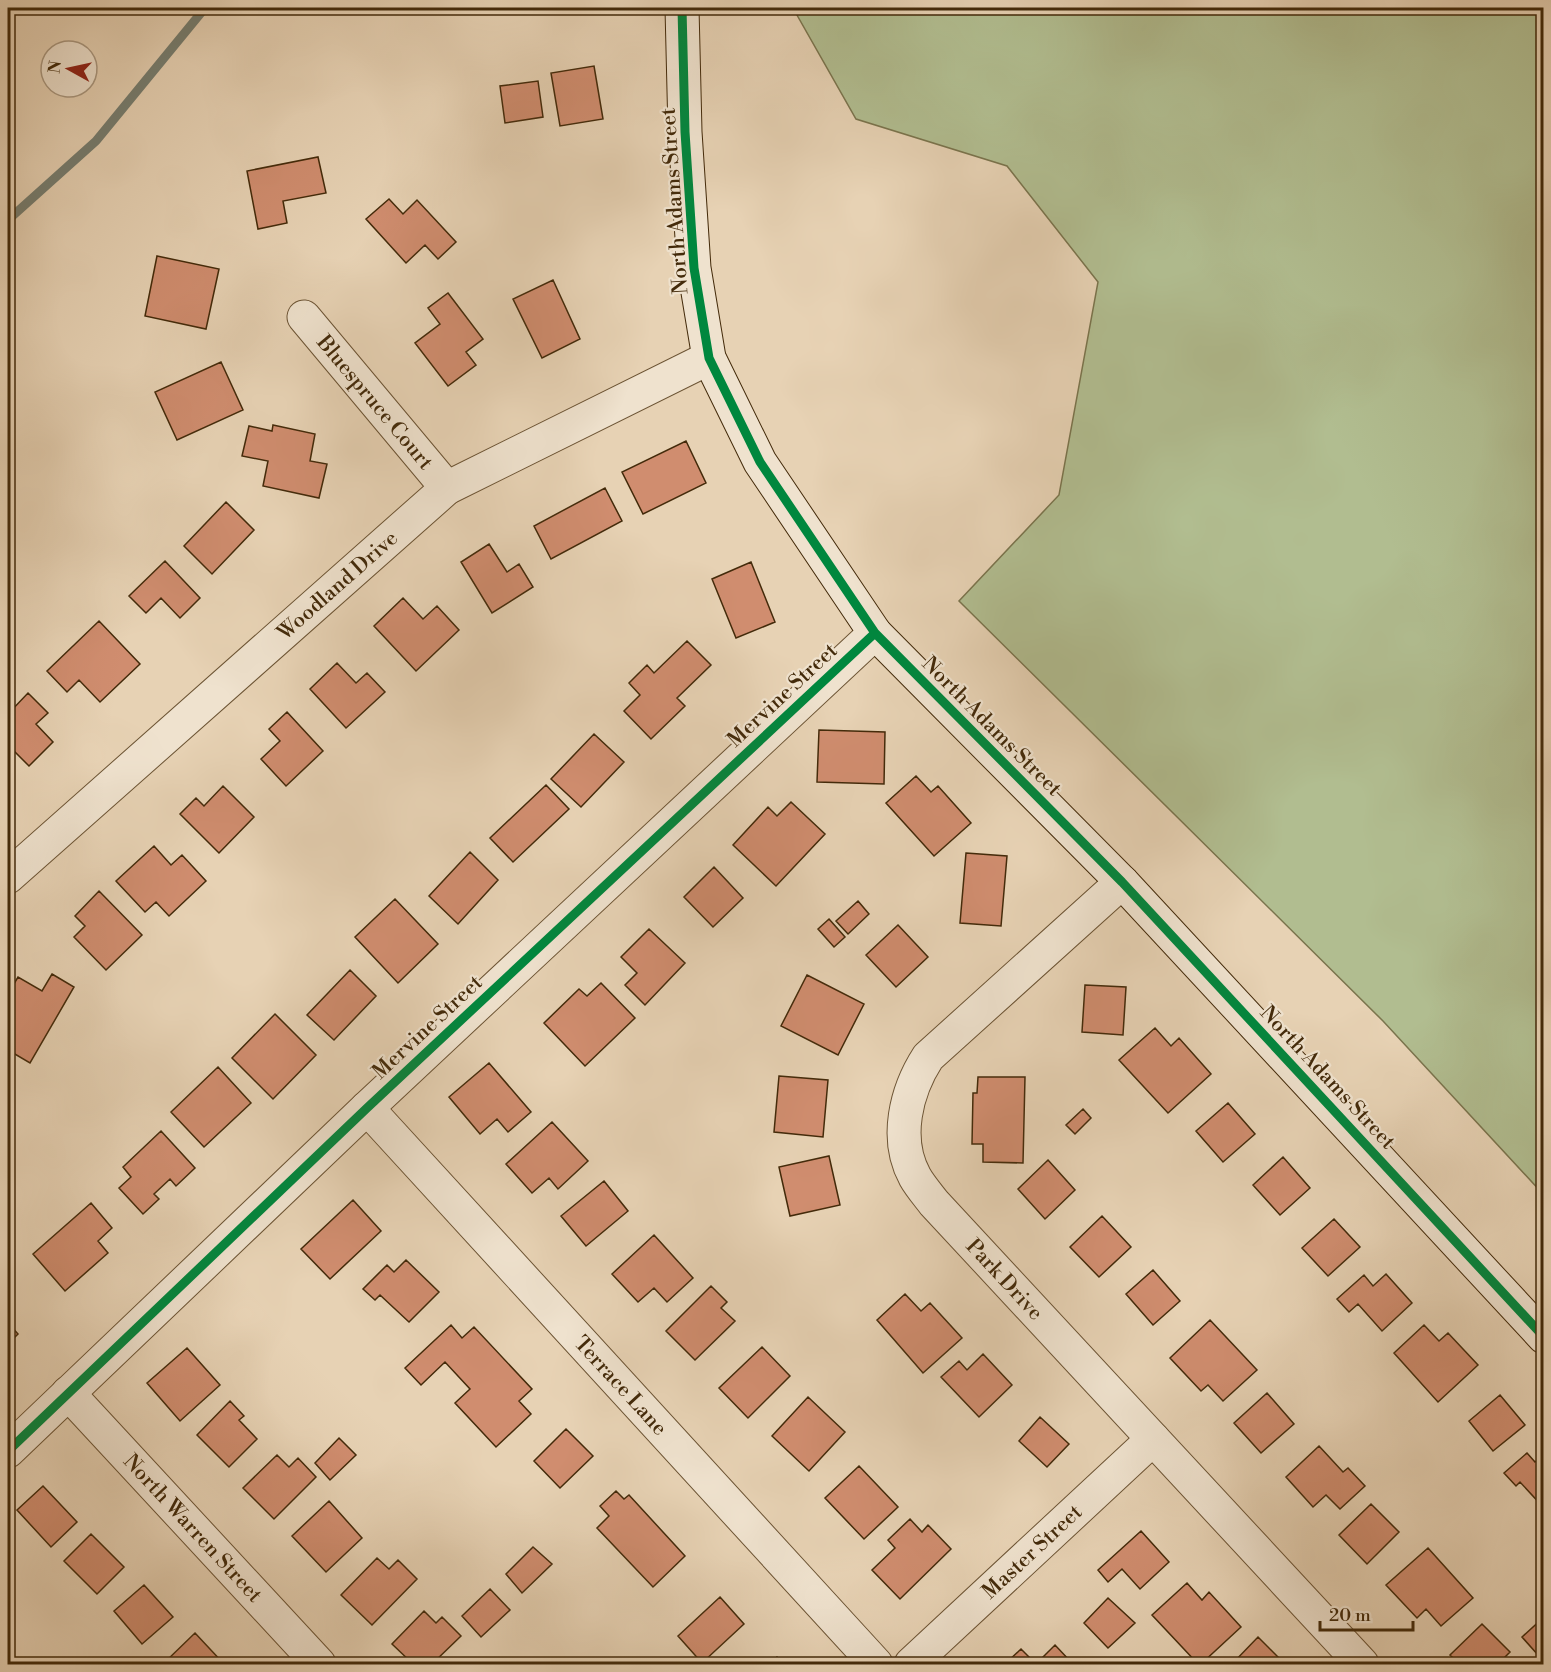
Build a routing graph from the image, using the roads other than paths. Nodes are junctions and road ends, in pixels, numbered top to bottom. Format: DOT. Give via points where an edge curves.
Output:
graph roads {
  1 [pos="682,8"];
  2 [pos="304,316"];
  3 [pos="709,358"];
  4 [pos="447,489"];
  5 [pos="874,633"];
  6 [pos="8,877"];
  7 [pos="1122,882"];
  8 [pos="367,1108"];
  9 [pos="1544,1336"];
  10 [pos="68,1393"];
  11 [pos="1153,1439"];
  12 [pos="8,1451"];
  13 [pos="319,1665"];
  14 [pos="876,1665"];
  15 [pos="911,1665"];
  16 [pos="1362,1665"];
  1 -- 3 [label="street, North Adams Street" via="694,268"];
  2 -- 4 [label="street, Bluespruce Court"];
  3 -- 4 [label="street, Woodland Drive"];
  3 -- 5 [label="street, North Adams Street" via="760,462"];
  4 -- 6 [label="street, Woodland Drive"];
  5 -- 7 [label="street, North Adams Street"];
  5 -- 8 [label="street, Mervine Street"];
  7 -- 9 [label="street, North Adams Street"];
  7 -- 11 [label="street, Park Drive" via="928,1057 917,1074 905,1110 906,1152 914,1176 934,1203"];
  8 -- 10 [label="street, Mervine Street"];
  8 -- 14 [label="street, Terrace Lane"];
  10 -- 12 [label="street, Mervine Street"];
  10 -- 13 [label="street, North Warren Street"];
  11 -- 15 [label="street, Master Street"];
  11 -- 16 [label="street, Park Drive"];
}
